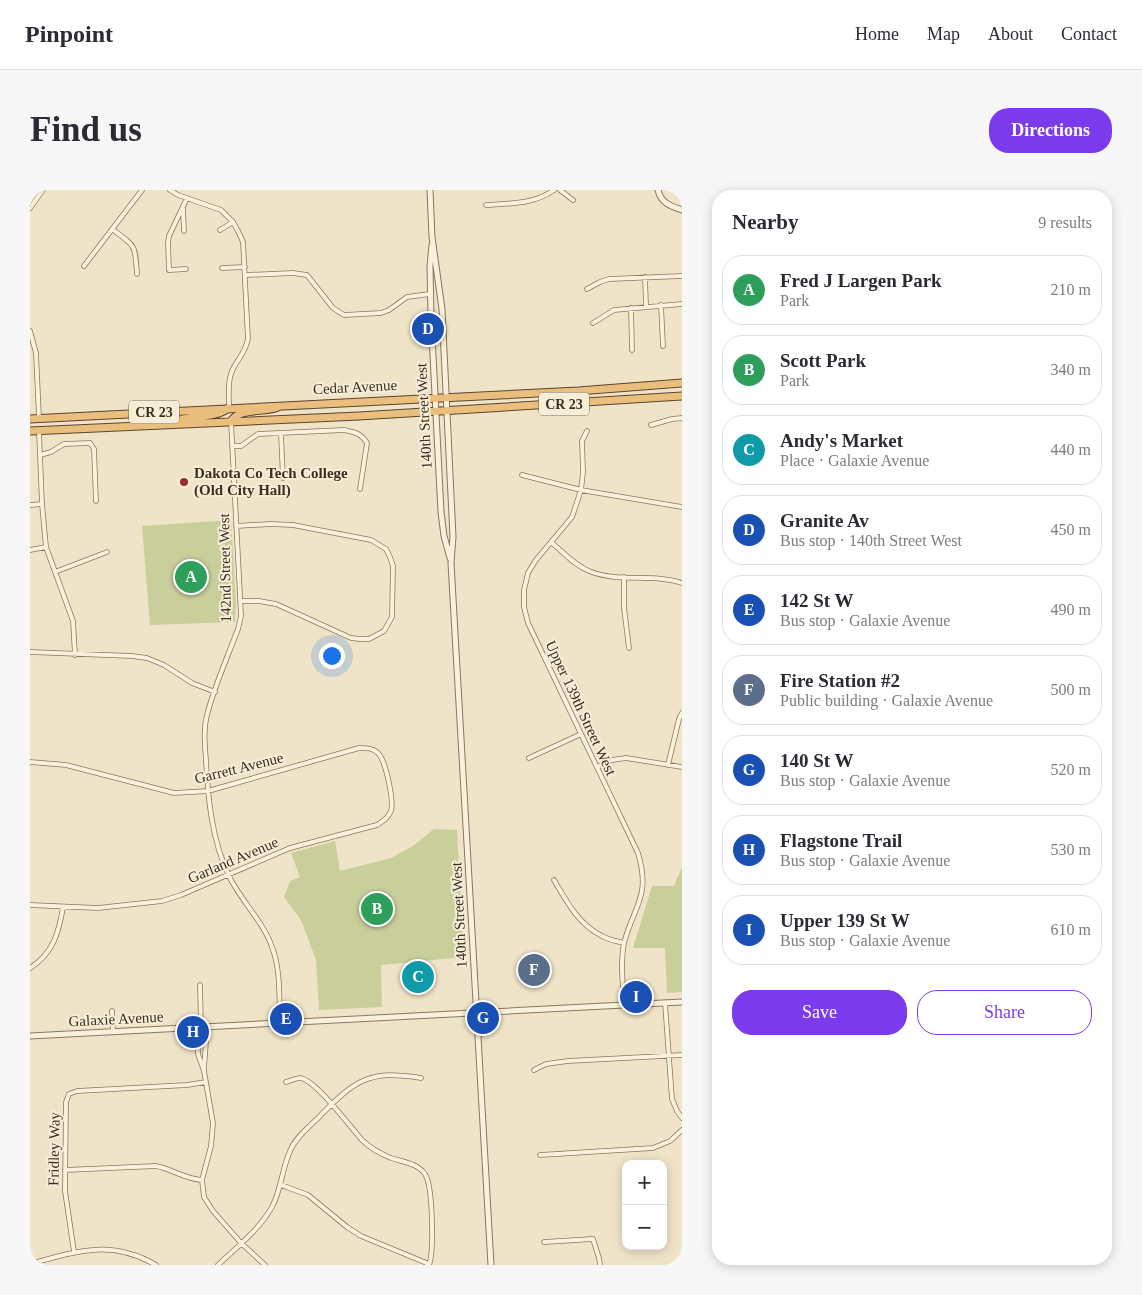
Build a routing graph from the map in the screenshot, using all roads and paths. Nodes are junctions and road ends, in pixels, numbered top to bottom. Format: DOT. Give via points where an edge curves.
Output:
graph roads {
  1 [pos="43,190"];
  2 [pos="142,190"];
  3 [pos="170,190"];
  4 [pos="430,190"];
  5 [pos="554,190"];
  6 [pos="560,190"];
  7 [pos="658,190"];
  8 [pos="187,198"];
  9 [pos="573,200"];
  10 [pos="486,205"];
  11 [pos="183,207"];
  12 [pos="30,208"];
  13 [pos="682,210"];
  14 [pos="233,222"];
  15 [pos="112,229"];
  16 [pos="220,230"];
  17 [pos="184,232"];
  18 [pos="432,236"];
  19 [pos="84,266"];
  20 [pos="245,267"];
  21 [pos="222,268"];
  22 [pos="186,269"];
  23 [pos="137,274"];
  24 [pos="246,275"];
  25 [pos="682,276"];
  26 [pos="645,277"];
  27 [pos="586,289"];
  28 [pos="430,294"];
  29 [pos="682,304"];
  30 [pos="661,305"];
  31 [pos="646,306"];
  32 [pos="631,308"];
  33 [pos="593,323"];
  34 [pos="30,330"];
  35 [pos="663,346"];
  36 [pos="632,350"];
  37 [pos="682,383"];
  38 [pos="682,396"];
  39 [pos="435,397"];
  40 [pos="446,397"];
  41 [pos="286,405"];
  42 [pos="229,407"];
  43 [pos="447,410"];
  44 [pos="436,411"];
  45 [pos="30,418"];
  46 [pos="39,418"];
  47 [pos="682,418"];
  48 [pos="231,421"];
  49 [pos="159,424"];
  50 [pos="651,425"];
  51 [pos="30,431"];
  52 [pos="39,431"];
  53 [pos="587,431"];
  54 [pos="281,434"];
  55 [pos="232,446"];
  56 [pos="40,455"];
  57 [pos="522,475"];
  58 [pos="283,478"];
  59 [pos="360,489"];
  60 [pos="581,490"];
  61 [pos="96,501"];
  62 [pos="42,504"];
  63 [pos="30,505"];
  64 [pos="682,507"];
  65 [pos="236,526"];
  66 [pos="551,542"];
  67 [pos="46,546"];
  68 [pos="30,550"];
  69 [pos="108,552"];
  70 [pos="451,563"];
  71 [pos="55,572"];
  72 [pos="624,577"];
  73 [pos="682,583"];
  74 [pos="240,601"];
  75 [pos="629,648"];
  76 [pos="30,652"];
  77 [pos="75,655"];
  78 [pos="215,692"];
  79 [pos="682,713"];
  80 [pos="581,734"];
  81 [pos="529,758"];
  82 [pos="30,762"];
  83 [pos="385,765"];
  84 [pos="668,765"];
  85 [pos="597,766"];
  86 [pos="682,767"];
  87 [pos="208,791"];
  88 [pos="228,875"];
  89 [pos="554,880"];
  90 [pos="30,905"];
  91 [pos="63,907"];
  92 [pos="624,943"];
  93 [pos="30,968"];
  94 [pos="200,985"];
  95 [pos="682,1002"];
  96 [pos="665,1003"];
  97 [pos="624,1005"];
  98 [pos="112,1011"];
  99 [pos="477,1013"];
  100 [pos="280,1023"];
  101 [pos="202,1027"];
  102 [pos="113,1032"];
  103 [pos="30,1036"];
  104 [pos="682,1055"];
  105 [pos="668,1056"];
  106 [pos="534,1070"];
  107 [pos="204,1071"];
  108 [pos="421,1078"];
  109 [pos="206,1082"];
  110 [pos="286,1082"];
  111 [pos="332,1104"];
  112 [pos="682,1118"];
  113 [pos="682,1130"];
  114 [pos="540,1156"];
  115 [pos="65,1170"];
  116 [pos="202,1180"];
  117 [pos="281,1185"];
  118 [pos="544,1242"];
  119 [pos="241,1243"];
  120 [pos="74,1252"];
  121 [pos="30,1264"];
  122 [pos="429,1264"];
  123 [pos="156,1265"];
  124 [pos="218,1265"];
  125 [pos="265,1265"];
  126 [pos="491,1265"];
  127 [pos="600,1265"];
  1 -- 12 [label="street"];
  2 -- 15 [label="street"];
  3 -- 8 [label="street"];
  4 -- 18 [label="street, 140th Street West"];
  5 -- 10 [label="street" via="531,202"];
  6 -- 9 [label="street"];
  7 -- 13 [label="street" via="664,202"];
  8 -- 11 [label="street"];
  8 -- 14 [label="street" via="221,210"];
  11 -- 17 [label="street"];
  11 -- 22 [label="street" via="169,236 169,270"];
  14 -- 16 [label="street"];
  14 -- 20 [label="street" via="243,242"];
  15 -- 19 [label="street"];
  15 -- 23 [label="street" via="135,248"];
  18 -- 28 [label="street, 140th Street West"];
  18 -- 40 [label="street, 140th Street West" via="442,309"];
  20 -- 21 [label="street"];
  20 -- 24 [label="street"];
  24 -- 28 [label="street" via="306,274 333,308 344,315 381,313 407,297"];
  24 -- 42 [label="street" via="248,339 245,352 230,378"];
  25 -- 26 [label="street"];
  26 -- 27 [label="street" via="609,279"];
  26 -- 31 [label="street"];
  28 -- 39 [label="street, 140th Street West"];
  29 -- 30 [label="street"];
  30 -- 31 [label="street"];
  30 -- 35 [label="street"];
  31 -- 32 [label="street"];
  32 -- 33 [label="street" via="614,310"];
  32 -- 36 [label="street"];
  34 -- 46 [label="street" via="36,353"];
  37 -- 40 [label="highway, Cedar Avenue / CR 23"];
  38 -- 43 [label="highway, Cedar Avenue / CR 23"];
  39 -- 40 [label="highway, Cedar Avenue / CR 23"];
  39 -- 41 [label="highway, Cedar Avenue / CR 23"];
  39 -- 44 [label="street, 140th Street West"];
  40 -- 43 [label="street, 140th Street West"];
  41 -- 42 [label="highway, Cedar Avenue / CR 23"];
  41 -- 48 [label="highway" via="241,413"];
  42 -- 46 [label="highway, Cedar Avenue / CR 23"];
  42 -- 49 [label="highway" via="217,414"];
  43 -- 44 [label="highway, Cedar Avenue / CR 23"];
  43 -- 70 [label="street, 140th Street West" via="453,537"];
  44 -- 48 [label="highway, Cedar Avenue / CR 23"];
  44 -- 70 [label="street, 140th Street West" via="444,536"];
  45 -- 46 [label="highway, Cedar Avenue / CR 23"];
  47 -- 50 [label="street"];
  48 -- 49 [label="highway, Cedar Avenue / CR 23"];
  48 -- 55 [label="street, 142nd Street West"];
  49 -- 52 [label="highway, Cedar Avenue / CR 23"];
  51 -- 52 [label="highway, Cedar Avenue / CR 23"];
  52 -- 56 [label="street"];
  53 -- 60 [label="street, Upper 139th Street West" via="582,441"];
  54 -- 55 [label="street" via="258,434 241,446"];
  54 -- 58 [label="street"];
  54 -- 59 [label="street" via="357,432 367,443"];
  55 -- 65 [label="street, 142nd Street West"];
  56 -- 61 [label="street" via="64,444 90,443 94,449"];
  56 -- 62 [label="street"];
  57 -- 60 [label="street"];
  60 -- 64 [label="street"];
  60 -- 66 [label="street, Upper 139th Street West" via="572,517"];
  62 -- 63 [label="street"];
  62 -- 67 [label="street"];
  65 -- 74 [label="street, 142nd Street West"];
  65 -- 74 [label="street" via="293,525 371,540 386,549 393,566 392,617 384,631 369,639 351,638 276,604"];
  66 -- 72 [label="street" via="588,570"];
  66 -- 80 [label="street, Upper 139th Street West" via="528,573 524,607 528,623"];
  67 -- 68 [label="street"];
  67 -- 71 [label="street"];
  69 -- 71 [label="street"];
  70 -- 99 [label="street, 140th Street West"];
  71 -- 77 [label="street" via="73,621"];
  72 -- 73 [label="street"];
  72 -- 75 [label="street"];
  74 -- 78 [label="street, 142nd Street West" via="238,629"];
  76 -- 77 [label="street"];
  77 -- 78 [label="street" via="147,658"];
  78 -- 87 [label="street, 142nd Street West" via="204,731"];
  79 -- 84 [label="street"];
  80 -- 81 [label="street"];
  80 -- 85 [label="street, Upper 139th Street West"];
  82 -- 87 [label="street, Garrett Avenue" via="66,765 174,793"];
  83 -- 87 [label="street, Garrett Avenue" via="376,751 360,748"];
  83 -- 88 [label="street, Garland Avenue" via="392,804 386,820 290,848"];
  84 -- 85 [label="street" via="626,758"];
  84 -- 86 [label="street"];
  85 -- 92 [label="street, Upper 139th Street West" via="643,870 642,896"];
  87 -- 88 [label="street, 142nd Street West" via="218,848"];
  88 -- 91 [label="street, Garland Avenue" via="162,901 98,908"];
  88 -- 100 [label="street, 142nd Street West" via="272,946 277,966"];
  89 -- 92 [label="street" via="583,924 602,936"];
  90 -- 91 [label="street, Garland Avenue"];
  91 -- 93 [label="street" via="52,948"];
  92 -- 97 [label="street, Upper 139th Street West"];
  94 -- 101 [label="street"];
  95 -- 96 [label="street, Galaxie Avenue"];
  96 -- 97 [label="street, Galaxie Avenue"];
  96 -- 105 [label="street"];
  97 -- 99 [label="street, Galaxie Avenue"];
  98 -- 102 [label="street"];
  99 -- 100 [label="street, Galaxie Avenue"];
  99 -- 126 [label="street, 140th Street West"];
  100 -- 101 [label="street, Galaxie Avenue"];
  101 -- 102 [label="street, Galaxie Avenue"];
  101 -- 107 [label="street"];
  101 -- 107 [label="street" via="198,1054"];
  102 -- 103 [label="street, Galaxie Avenue"];
  104 -- 105 [label="street"];
  105 -- 106 [label="street" via="561,1062"];
  105 -- 112 [label="street" via="672,1098"];
  107 -- 109 [label="street"];
  108 -- 111 [label="street" via="401,1074 367,1078 351,1086"];
  109 -- 115 [label="street, Fridley Way" via="72,1092 66,1102"];
  109 -- 116 [label="street" via="213,1131"];
  110 -- 111 [label="street" via="300,1078 306,1080"];
  111 -- 117 [label="street" via="294,1144"];
  111 -- 122 [label="street" via="368,1145 385,1156 413,1164 426,1175 432,1245"];
  113 -- 114 [label="street" via="670,1141 653,1148"];
  115 -- 116 [label="street" via="156,1166 189,1179"];
  115 -- 120 [label="street, Fridley Way" via="66,1208"];
  116 -- 119 [label="street" via="208,1204"];
  117 -- 119 [label="street" via="264,1219"];
  117 -- 122 [label="street" via="308,1196 362,1236"];
  118 -- 127 [label="street" via="593,1239"];
  119 -- 124 [label="street"];
  119 -- 125 [label="street"];
  120 -- 121 [label="street"];
  120 -- 123 [label="street" via="115,1250 136,1255"];
}
